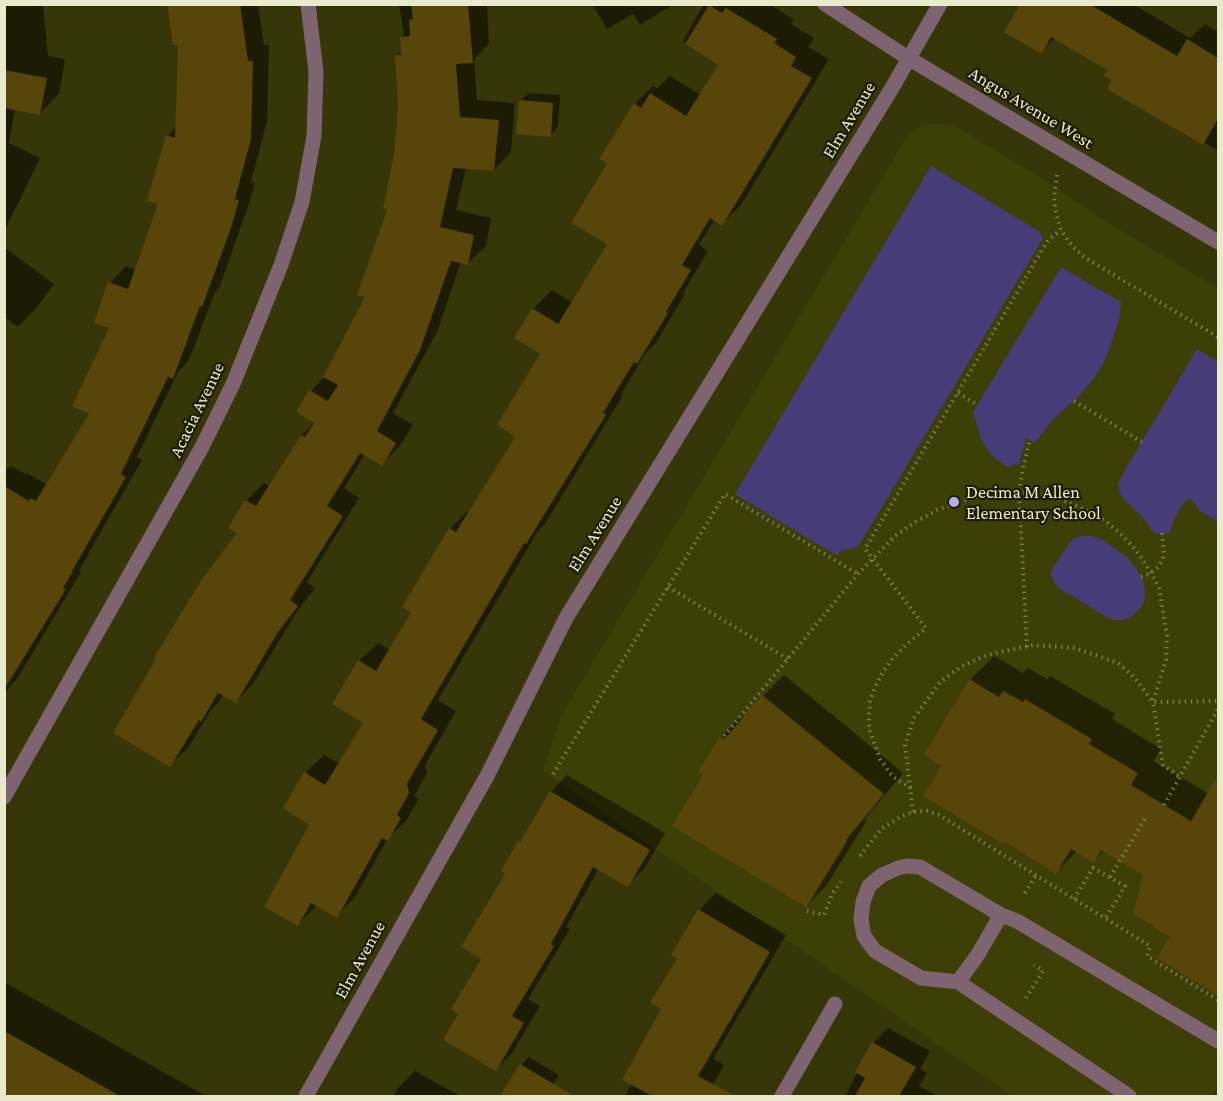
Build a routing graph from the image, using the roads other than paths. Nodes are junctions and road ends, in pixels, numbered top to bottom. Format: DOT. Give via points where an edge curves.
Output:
graph roads {
  1 [pos="308,4"];
  2 [pos="825,4"];
  3 [pos="940,4"];
  4 [pos="908,58"];
  5 [pos="1218,242"];
  6 [pos="4,797"];
  7 [pos="1001,915"];
  8 [pos="958,982"];
  9 [pos="836,1004"];
  10 [pos="1218,1041"];
  11 [pos="306,1096"];
  12 [pos="782,1096"];
  13 [pos="1130,1096"];
  1 -- 6 [label="street, Acacia Avenue" via="316,72 314,136 302,202 282,265 233,384 202,447"];
  2 -- 4 [label="street, Angus Avenue West"];
  3 -- 4 [label="street, Elm Avenue"];
  4 -- 5 [label="street, Angus Avenue West"];
  4 -- 11 [label="street, Elm Avenue" via="566,618 487,776"];
  7 -- 8 [label="street"];
  7 -- 8 [label="street" via="920,867 898,868 869,886 861,919 864,936 875,951 921,978"];
  7 -- 10 [label="street"];
  8 -- 13 [label="street"];
  9 -- 12 [label="street"];
}
